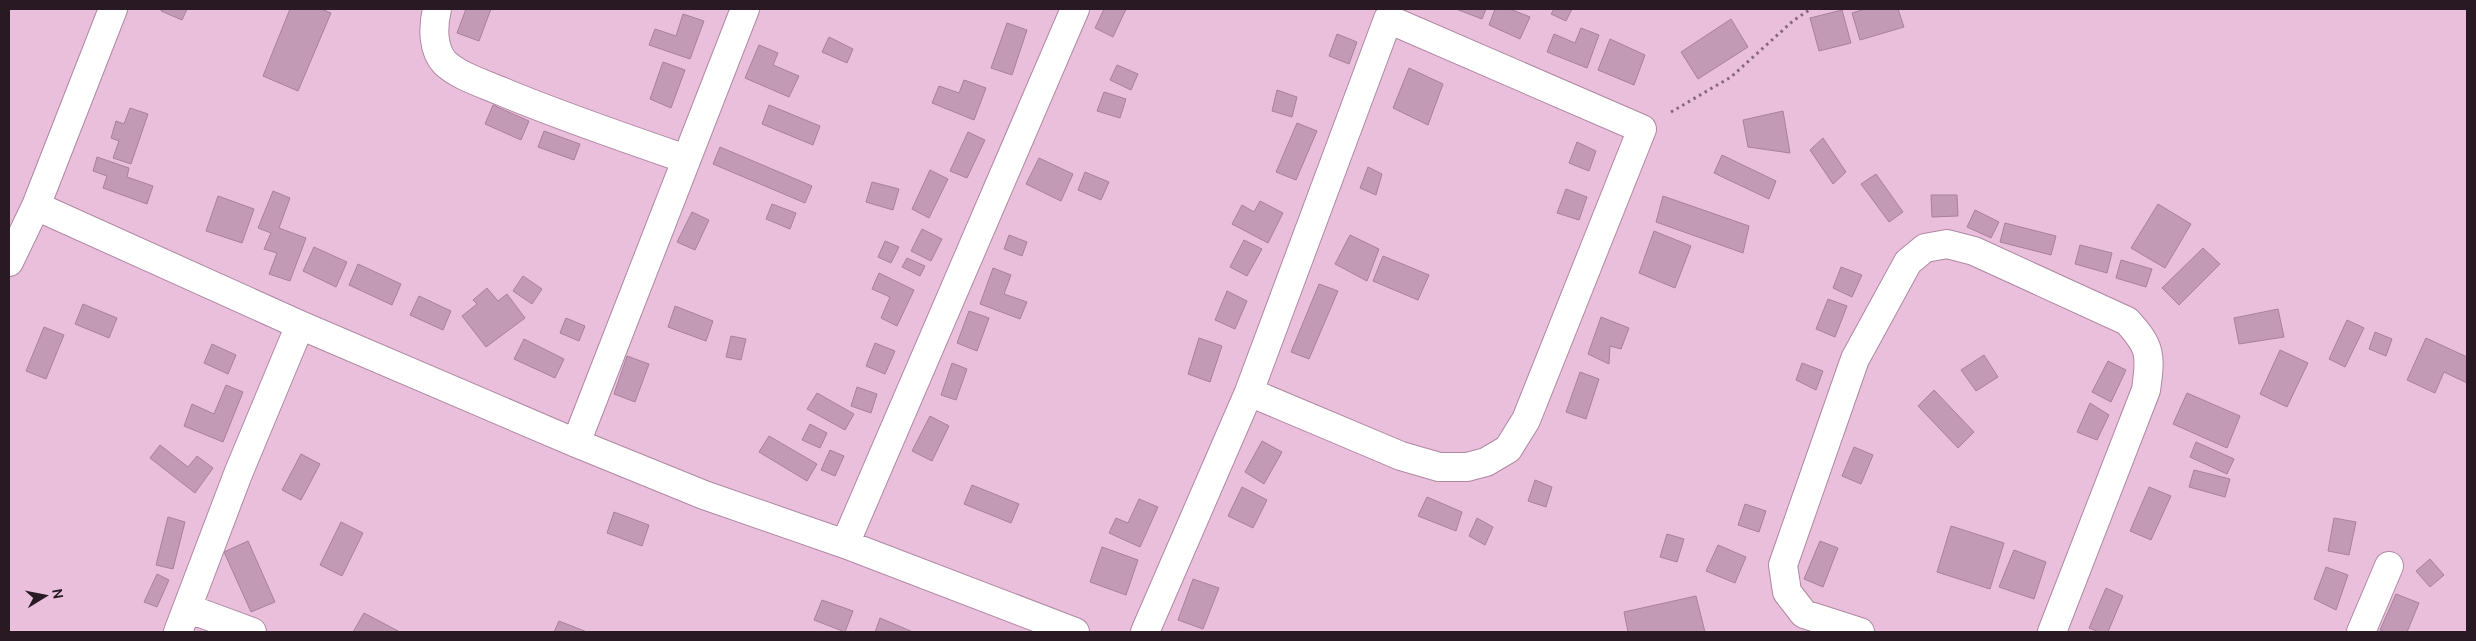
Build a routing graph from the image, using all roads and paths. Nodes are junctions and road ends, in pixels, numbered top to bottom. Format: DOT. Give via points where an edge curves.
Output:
graph roads {
  1 [pos="113,9"];
  2 [pos="437,9"];
  3 [pos="746,9"];
  4 [pos="1075,9"];
  5 [pos="1811,9"];
  6 [pos="1642,129"];
  7 [pos="686,160"];
  8 [pos="36,206"];
  9 [pos="9,262"];
  10 [pos="300,324"];
  11 [pos="1249,392"];
  12 [pos="576,442"];
  13 [pos="845,544"];
  14 [pos="2389,566"];
  15 [pos="183,620"];
  16 [pos="252,632"];
  17 [pos="1075,632"];
  18 [pos="1145,632"];
  19 [pos="1860,632"];
  20 [pos="2052,632"];
  21 [pos="2361,632"];
  1 -- 8 [label="street"];
  2 -- 7 [label="street" via="434,23 436,45 445,63 468,77 550,111"];
  3 -- 7 [label="street"];
  4 -- 13 [label="street"];
  5 -- 6 [label="path" via="1794,20 1731,77"];
  6 -- 11 [label="street" via="1526,420 1508,448 1477,465 1439,467 1401,456"];
  6 -- 11 [label="street" via="1388,19"];
  7 -- 12 [label="street"];
  8 -- 9 [label="street"];
  8 -- 10 [label="street"];
  10 -- 12 [label="street"];
  10 -- 15 [label="street" via="238,474"];
  11 -- 18 [label="street"];
  12 -- 13 [label="street" via="704,494"];
  13 -- 17 [label="street"];
  14 -- 21 [label="street"];
  15 -- 16 [label="street"];
  19 -- 20 [label="street" via="1804,614 1787,592 1783,565 1855,359 1908,262 1926,248 1947,244 1974,251 2127,320 2144,340 2150,366 2146,390"];
}
